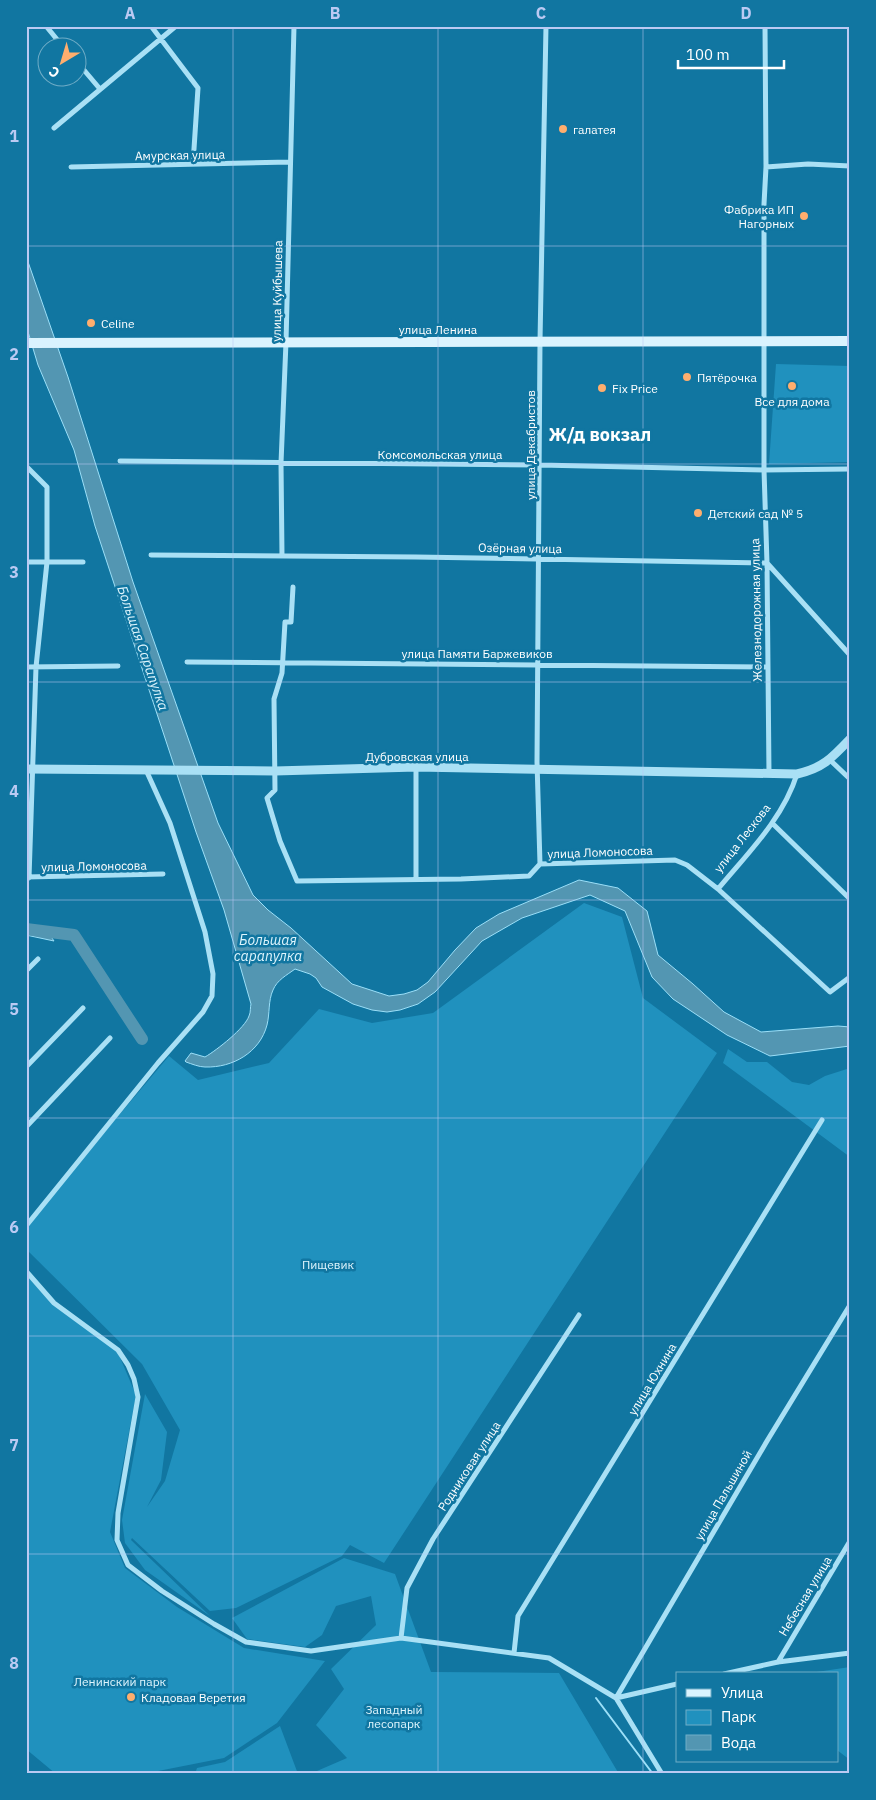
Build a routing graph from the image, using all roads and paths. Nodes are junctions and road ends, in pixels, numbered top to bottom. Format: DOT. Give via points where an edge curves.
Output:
graph roads {
  1 [pos="46,26"];
  2 [pos="151,26"];
  3 [pos="176,26"];
  4 [pos="294,26"];
  5 [pos="546,26"];
  6 [pos="765,26"];
  7 [pos="56,38"];
  8 [pos="161,39"];
  9 [pos="88,74"];
  10 [pos="100,89"];
  11 [pos="54,128"];
  12 [pos="290,162"];
  13 [pos="193,164"];
  14 [pos="850,166"];
  15 [pos="71,167"];
  16 [pos="766,167"];
  17 [pos="540,341"];
  18 [pos="850,341"];
  19 [pos="286,342"];
  20 [pos="764,342"];
  21 [pos="26,343"];
  22 [pos="120,461"];
  23 [pos="281,463"];
  24 [pos="540,465"];
  25 [pos="26,466"];
  26 [pos="850,469"];
  27 [pos="764,470"];
  28 [pos="151,555"];
  29 [pos="282,555"];
  30 [pos="540,559"];
  31 [pos="26,562"];
  32 [pos="47,562"];
  33 [pos="83,562"];
  34 [pos="767,564"];
  35 [pos="293,586"];
  36 [pos="850,655"];
  37 [pos="187,662"];
  38 [pos="283,663"];
  39 [pos="538,664"];
  40 [pos="118,666"];
  41 [pos="26,667"];
  42 [pos="36,667"];
  43 [pos="767,667"];
  44 [pos="850,739"];
  45 [pos="830,760"];
  46 [pos="416,767"];
  47 [pos="30,769"];
  48 [pos="151,770"];
  49 [pos="537,770"];
  50 [pos="276,771"];
  51 [pos="769,774"];
  52 [pos="797,774"];
  53 [pos="850,779"];
  54 [pos="772,824"];
  55 [pos="540,864"];
  56 [pos="163,874"];
  57 [pos="28,878"];
  58 [pos="416,879"];
  59 [pos="718,889"];
  60 [pos="850,899"];
  61 [pos="38,959"];
  62 [pos="26,971"];
  63 [pos="850,977"];
  64 [pos="83,1008"];
  65 [pos="110,1038"];
  66 [pos="26,1067"];
  67 [pos="822,1120"];
  68 [pos="26,1126"];
  69 [pos="26,1226"];
  70 [pos="26,1271"];
  71 [pos="850,1305"];
  72 [pos="580,1315"];
  73 [pos="850,1541"];
  74 [pos="401,1638"];
  75 [pos="514,1653"];
  76 [pos="850,1653"];
  77 [pos="778,1662"];
  78 [pos="733,1672"];
  79 [pos="676,1684"];
  80 [pos="616,1698"];
  81 [pos="662,1774"];
  1 -- 7 [label="street"];
  2 -- 8 [label="street"];
  3 -- 8 [label="street"];
  4 -- 12 [label="street, улица Куйбышева"];
  5 -- 17 [label="street, улица Декабристов"];
  6 -- 16 [label="street, Железнодорожная улица"];
  8 -- 10 [label="street"];
  8 -- 13 [label="street" via="198,88"];
  9 -- 10 [label="street"];
  10 -- 11 [label="street"];
  12 -- 13 [label="street, Амурская улица"];
  12 -- 19 [label="street, улица Куйбышева"];
  13 -- 15 [label="street, Амурская улица"];
  14 -- 16 [label="street"];
  16 -- 20 [label="street, Железнодорожная улица"];
  17 -- 19 [label="main road, улица Ленина"];
  17 -- 20 [label="main road, улица Ленина"];
  17 -- 24 [label="street, улица Декабристов"];
  18 -- 20 [label="main road, улица Ленина"];
  19 -- 21 [label="main road, улица Ленина"];
  19 -- 23 [label="street, улица Куйбышева"];
  20 -- 27 [label="street, Железнодорожная улица"];
  22 -- 23 [label="street, Комсомольская улица"];
  23 -- 24 [label="street, Комсомольская улица"];
  23 -- 29 [label="street, улица Куйбышева"];
  24 -- 27 [label="street, Комсомольская улица"];
  24 -- 30 [label="street, улица Декабристов"];
  25 -- 32 [label="street" via="47,487"];
  26 -- 27 [label="street, Комсомольская улица"];
  27 -- 34 [label="street, Железнодорожная улица"];
  28 -- 29 [label="street, Озёрная улица"];
  29 -- 30 [label="street, Озёрная улица"];
  30 -- 34 [label="street, Озёрная улица"];
  30 -- 39 [label="street, улица Декабристов"];
  31 -- 32 [label="street"];
  32 -- 33 [label="street"];
  32 -- 42 [label="street"];
  34 -- 36 [label="street"];
  34 -- 43 [label="street, Железнодорожная улица"];
  35 -- 38 [label="street" via="291,622 284,622"];
  37 -- 38 [label="street, улица Памяти Баржевиков"];
  38 -- 39 [label="street, улица Памяти Баржевиков"];
  38 -- 50 [label="street" via="274,699"];
  39 -- 43 [label="street, улица Памяти Баржевиков"];
  39 -- 49 [label="street, улица Декабристов"];
  40 -- 42 [label="street"];
  41 -- 42 [label="street"];
  42 -- 47 [label="street"];
  43 -- 51 [label="street, Железнодорожная улица"];
  44 -- 45 [label="street"];
  45 -- 52 [label="street, Дубровская улица"];
  45 -- 53 [label="street"];
  46 -- 49 [label="street, Дубровская улица"];
  46 -- 50 [label="street, Дубровская улица"];
  46 -- 58 [label="street"];
  47 -- 48 [label="street, Дубровская улица"];
  47 -- 57 [label="street"];
  48 -- 50 [label="street, Дубровская улица"];
  48 -- 69 [label="street" via="205,932 213,974 212,996 203,1012"];
  49 -- 51 [label="street, Дубровская улица"];
  49 -- 55 [label="street, улица Декабристов"];
  50 -- 58 [label="street, улица Ломоносова" via="275,790 267,798 297,881"];
  51 -- 52 [label="street, Дубровская улица"];
  52 -- 54 [label="street, улица Лескова" via="791,792"];
  54 -- 59 [label="street, улица Лескова"];
  54 -- 60 [label="street"];
  55 -- 58 [label="street, улица Ломоносова" via="529,876"];
  55 -- 59 [label="street, улица Ломоносова" via="675,860 687,865"];
  56 -- 57 [label="street, улица Ломоносова"];
  59 -- 63 [label="street, улица Ломоносова" via="830,992"];
  61 -- 62 [label="street"];
  64 -- 66 [label="street"];
  65 -- 68 [label="street"];
  67 -- 75 [label="street, улица Юхнина" via="518,1616"];
  70 -- 74 [label="street" via="54,1303 118,1350 134,1379 138,1397 118,1513 117,1540 128,1564 162,1590 246,1642 311,1651"];
  71 -- 80 [label="street, улица Пальшиной"];
  72 -- 74 [label="street, Родниковая улица" via="433,1539 407,1588"];
  73 -- 77 [label="street, Небесная улица"];
  74 -- 75 [label="street"];
  75 -- 80 [label="street" via="549,1658"];
  76 -- 77 [label="street"];
  77 -- 78 [label="street"];
  79 -- 80 [label="street"];
  80 -- 81 [label="street"];
}
